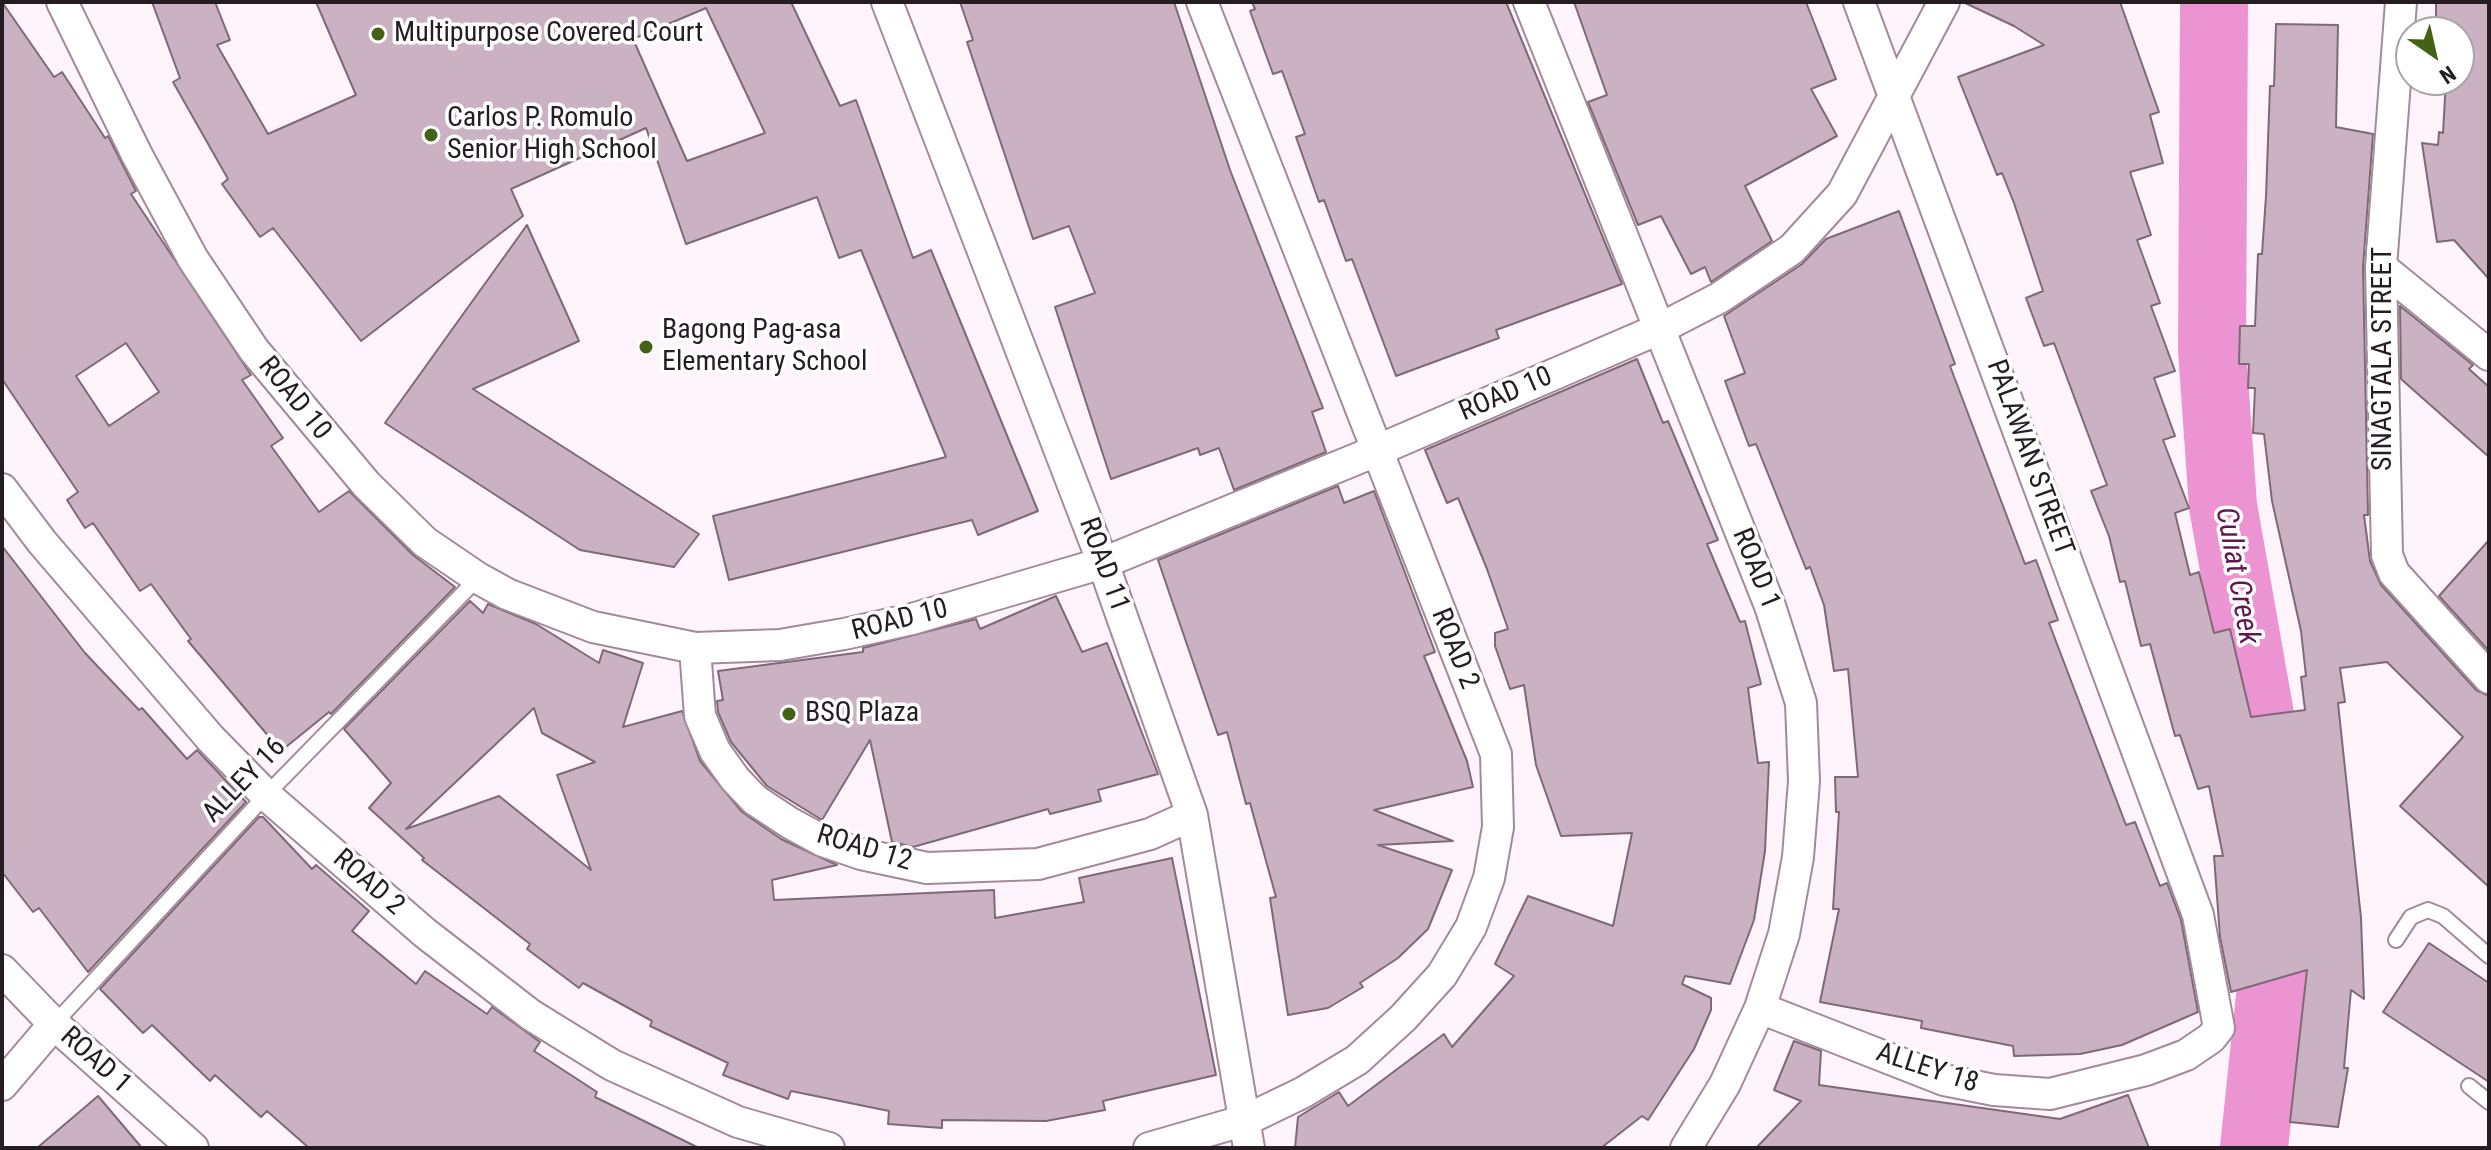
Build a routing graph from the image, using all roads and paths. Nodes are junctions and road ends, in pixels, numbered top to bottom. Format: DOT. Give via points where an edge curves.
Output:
graph roads {
  1 [pos="62,2"];
  2 [pos="887,2"];
  3 [pos="1202,2"];
  4 [pos="1529,2"];
  5 [pos="1859,2"];
  6 [pos="1944,2"];
  7 [pos="2401,2"];
  8 [pos="1895,95"];
  9 [pos="2381,267"];
  10 [pos="1659,329"];
  11 [pos="2489,355"];
  12 [pos="1376,451"];
  13 [pos="2,489"];
  14 [pos="1103,563"];
  15 [pos="478,578"];
  16 [pos="695,648"];
  17 [pos="2483,662"];
  18 [pos="266,795"];
  19 [pos="1192,815"];
  20 [pos="2396,940"];
  21 [pos="2489,956"];
  22 [pos="2,970"];
  23 [pos="1760,1008"];
  24 [pos="54,1024"];
  25 [pos="2146,1070"];
  26 [pos="2,1085"];
  27 [pos="2469,1086"];
  28 [pos="2489,1102"];
  29 [pos="1247,1134"];
  30 [pos="193,1148"];
  31 [pos="829,1148"];
  32 [pos="1149,1148"];
  33 [pos="1686,1148"];
  1 -- 15 [label="street, ROAD 10" via="193,259 254,350 366,484 425,542"];
  2 -- 14 [label="street, ROAD 11"];
  3 -- 12 [label="street, ROAD 2"];
  4 -- 10 [label="street, ROAD 1"];
  5 -- 8 [label="street, PALAWAN STREET"];
  6 -- 8 [label="street, ROAD 10"];
  7 -- 9 [label="street, SINAGTALA STREET"];
  8 -- 10 [label="street, ROAD 10" via="1842,194 1810,231 1761,273"];
  8 -- 25 [label="street, PALAWAN STREET" via="2198,915 2219,1028 2186,1055"];
  9 -- 11 [label="street"];
  9 -- 17 [label="street, SINAGTALA STREET" via="2387,555 2394,573"];
  10 -- 12 [label="street, ROAD 10"];
  10 -- 23 [label="street, ROAD 1" via="1770,606 1801,703 1804,781 1798,857 1784,934"];
  12 -- 14 [label="street, ROAD 10"];
  12 -- 29 [label="street, ROAD 2" via="1496,754 1498,827 1489,878 1471,927 1442,975 1403,1018 1357,1060"];
  13 -- 18 [label="street, ROAD 2" via="149,671"];
  14 -- 16 [label="street, ROAD 10" via="844,634 780,645"];
  14 -- 19 [label="street, ROAD 11"];
  15 -- 16 [label="street, ROAD 10" via="593,627"];
  15 -- 18 [label="lane, ALLEY 16"];
  16 -- 19 [label="street, ROAD 12" via="700,716 735,779 790,823 861,854 927,868 1038,864 1150,834"];
  18 -- 24 [label="lane, ALLEY 16"];
  18 -- 31 [label="street, ROAD 2" via="425,933 531,1015 612,1065 688,1102"];
  19 -- 29 [label="street, ROAD 11"];
  20 -- 21 [label="lane" via="2411,917 2428,910 2443,916"];
  22 -- 24 [label="street, ROAD 1"];
  23 -- 25 [label="street, ALLEY 18" via="1944,1080 1994,1090 2050,1094"];
  23 -- 33 [label="street, ROAD 1" via="1725,1084"];
  24 -- 26 [label="street"];
  24 -- 30 [label="street, ROAD 1"];
  27 -- 28 [label="lane"];
  29 -- 32 [label="street, ROAD 2"];
}
